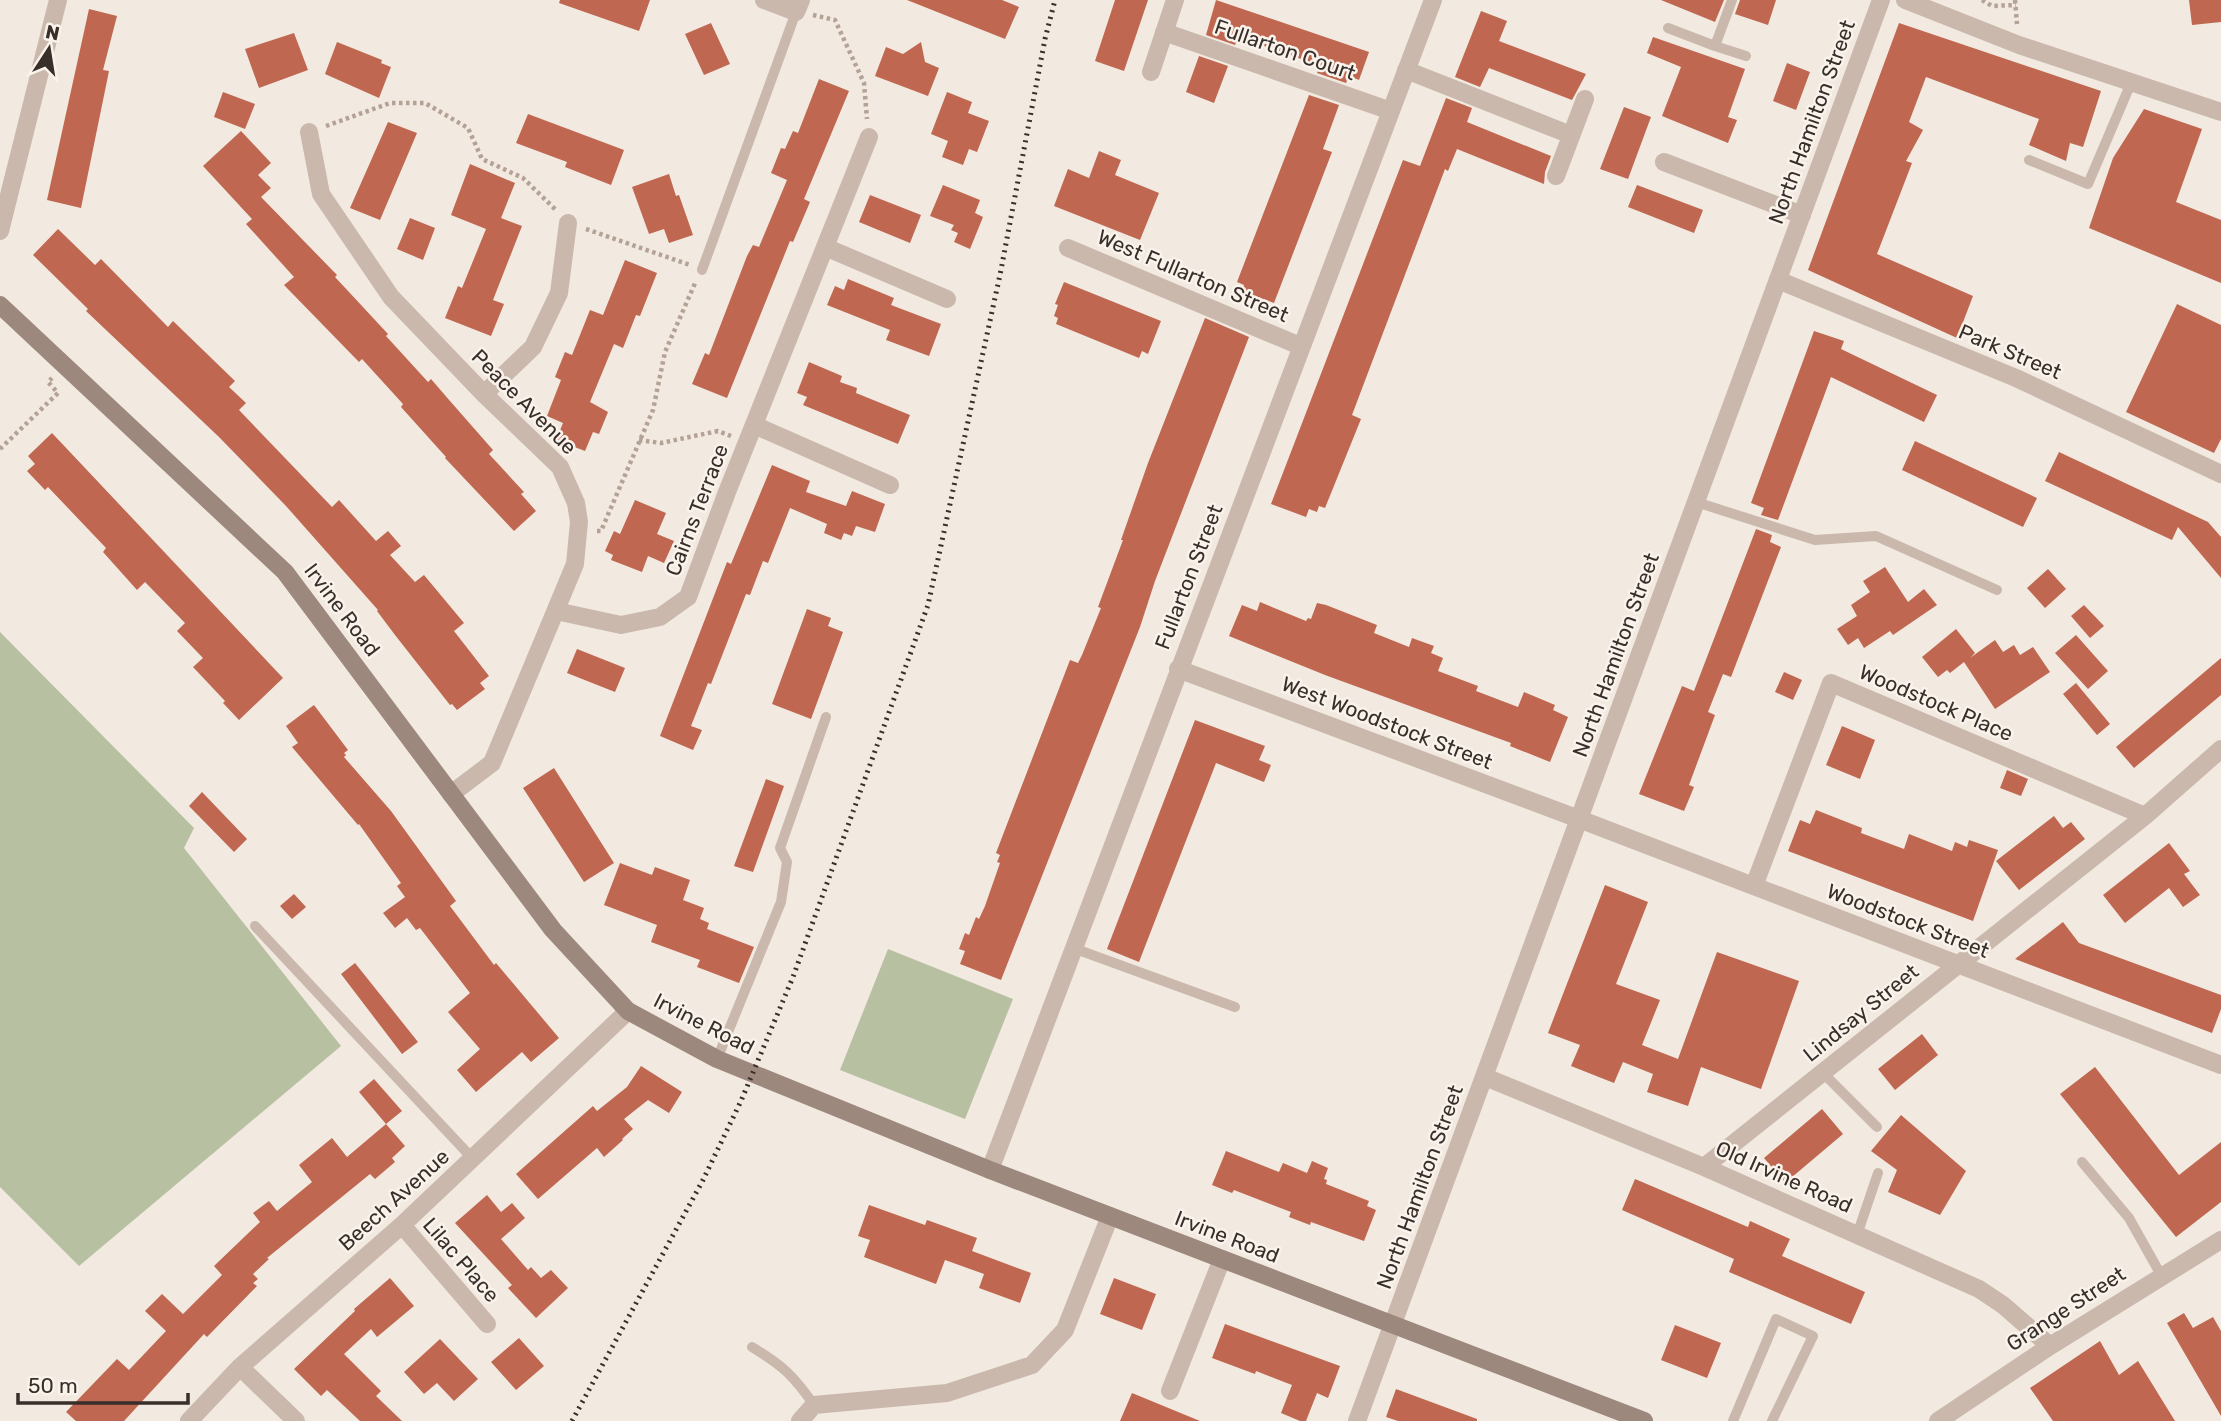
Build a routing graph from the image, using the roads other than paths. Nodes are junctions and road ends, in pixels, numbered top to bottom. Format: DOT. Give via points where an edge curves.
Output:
graph roads {
  1 [pos="58,0"];
  2 [pos="764,0"];
  3 [pos="1175,0"];
  4 [pos="1433,0"];
  5 [pos="1732,0"];
  6 [pos="1881,0"];
  7 [pos="1905,0"];
  8 [pos="799,6"];
  9 [pos="1668,28"];
  10 [pos="1164,32"];
  11 [pos="1715,46"];
  12 [pos="1746,56"];
  13 [pos="1406,70"];
  14 [pos="1151,72"];
  15 [pos="2131,83"];
  16 [pos="1585,99"];
  17 [pos="1391,111"];
  18 [pos="2221,112"];
  19 [pos="309,132"];
  20 [pos="1571,135"];
  21 [pos="869,137"];
  22 [pos="2029,160"];
  23 [pos="1664,162"];
  24 [pos="1556,176"];
  25 [pos="1802,215"];
  26 [pos="568,223"];
  27 [pos="0,232"];
  28 [pos="825,247"];
  29 [pos="1068,248"];
  30 [pos="702,270"];
  31 [pos="1778,280"];
  32 [pos="947,299"];
  33 [pos="0,305"];
  34 [pos="1300,346"];
  35 [pos="484,394"];
  36 [pos="751,434"];
  37 [pos="2221,474"];
  38 [pos="890,485"];
  39 [pos="1696,502"];
  40 [pos="1997,590"];
  41 [pos="556,611"];
  42 [pos="1178,669"];
  43 [pos="826,717"];
  44 [pos="2221,749"];
  45 [pos="452,794"];
  46 [pos="2145,817"];
  47 [pos="1579,819"];
  48 [pos="1754,886"];
  49 [pos="254,926"];
  50 [pos="1073,948"];
  51 [pos="1958,964"];
  52 [pos="1235,1007"];
  53 [pos="628,1011"];
  54 [pos="717,1059"];
  55 [pos="2221,1065"];
  56 [pos="1822,1072"];
  57 [pos="1485,1077"];
  58 [pos="1877,1127"];
  59 [pos="473,1159"];
  60 [pos="2082,1162"];
  61 [pos="1704,1167"];
  62 [pos="989,1170"];
  63 [pos="1878,1173"];
  64 [pos="1110,1216"];
  65 [pos="402,1225"];
  66 [pos="1857,1235"];
  67 [pos="2221,1240"];
  68 [pos="1222,1259"];
  69 [pos="2161,1275"];
  70 [pos="486,1324"];
  71 [pos="1393,1325"];
  72 [pos="2050,1346"];
  73 [pos="752,1347"];
  74 [pos="240,1367"];
  75 [pos="1170,1391"];
  76 [pos="814,1405"];
  77 [pos="189,1421"];
  78 [pos="296,1421"];
  79 [pos="800,1421"];
  80 [pos="1357,1421"];
  81 [pos="1644,1421"];
  82 [pos="1733,1421"];
  83 [pos="1772,1421"];
  84 [pos="1938,1421"];
  1 -- 27 [label="street"];
  2 -- 8 [label="street"];
  3 -- 10 [label="street"];
  4 -- 13 [label="street, Fullarton Street"];
  5 -- 11 [label="lane"];
  6 -- 25 [label="street, North Hamilton Street"];
  7 -- 15 [label="street"];
  8 -- 30 [label="lane"];
  9 -- 11 [label="lane"];
  10 -- 14 [label="street"];
  10 -- 17 [label="street, Fullarton Court"];
  11 -- 12 [label="lane"];
  13 -- 17 [label="street, Fullarton Street"];
  13 -- 20 [label="street"];
  15 -- 18 [label="street"];
  15 -- 22 [label="lane" via="2088,184"];
  16 -- 20 [label="street"];
  17 -- 34 [label="street, Fullarton Street"];
  19 -- 35 [label="street, Peace Avenue" via="321,194 391,297"];
  20 -- 24 [label="street"];
  21 -- 28 [label="street, Cairns Terrace"];
  23 -- 25 [label="street"];
  25 -- 31 [label="street, North Hamilton Street"];
  26 -- 35 [label="street" via="559,293 533,347"];
  28 -- 32 [label="street"];
  28 -- 36 [label="street, Cairns Terrace"];
  29 -- 34 [label="street, West Fullarton Street"];
  31 -- 37 [label="street, Park Street" via="2016,378"];
  31 -- 39 [label="street, North Hamilton Street"];
  33 -- 45 [label="main road, Irvine Road" via="285,572"];
  34 -- 42 [label="street, Fullarton Street"];
  35 -- 41 [label="street, Peace Avenue" via="560,467 576,503 580,536 575,564"];
  36 -- 38 [label="street, Cairns Terrace"];
  36 -- 41 [label="street, Cairns Terrace" via="688,597 660,617 621,625"];
  39 -- 40 [label="lane" via="1815,540 1877,536"];
  39 -- 47 [label="street, North Hamilton Street"];
  41 -- 45 [label="street, Peace Avenue" via="492,762"];
  42 -- 47 [label="street, West Woodstock Street"];
  42 -- 50 [label="street, Fullarton Street"];
  43 -- 54 [label="lane" via="780,848 787,862 781,902"];
  44 -- 46 [label="street, Lindsay Street"];
  45 -- 53 [label="main road, Irvine Road" via="553,930"];
  46 -- 48 [label="street, Woodstock Place" via="1830,683"];
  46 -- 51 [label="street, Lindsay Street"];
  47 -- 48 [label="street, Woodstock Street"];
  47 -- 57 [label="street, North Hamilton Street"];
  48 -- 51 [label="street, Woodstock Street"];
  49 -- 59 [label="lane"];
  50 -- 52 [label="lane"];
  50 -- 62 [label="street, Fullarton Street"];
  51 -- 55 [label="street, Woodstock Street"];
  51 -- 56 [label="street, Lindsay Street"];
  53 -- 54 [label="main road, Irvine Road"];
  53 -- 59 [label="street, Beech Avenue"];
  54 -- 62 [label="main road, Irvine Road"];
  56 -- 58 [label="lane"];
  56 -- 61 [label="street, Lindsay Street"];
  57 -- 61 [label="street, Old Irvine Road"];
  57 -- 71 [label="street, North Hamilton Street"];
  59 -- 65 [label="street, Beech Avenue"];
  60 -- 69 [label="lane" via="2129,1218"];
  61 -- 66 [label="street, Old Irvine Road"];
  62 -- 64 [label="main road, Irvine Road"];
  63 -- 66 [label="lane"];
  64 -- 68 [label="main road, Irvine Road"];
  64 -- 76 [label="street" via="1065,1330 1032,1365 947,1393"];
  65 -- 70 [label="street, Lilac Place"];
  65 -- 74 [label="street, Beech Avenue"];
  66 -- 72 [label="street, Old Irvine Road" via="1979,1289"];
  67 -- 69 [label="street, Grange Street"];
  68 -- 71 [label="main road, Irvine Road"];
  68 -- 75 [label="street"];
  69 -- 72 [label="street, Grange Street"];
  71 -- 80 [label="street, North Hamilton Street"];
  71 -- 81 [label="main road, Irvine Road"];
  72 -- 84 [label="street, Grange Street"];
  73 -- 76 [label="lane" via="794,1377"];
  74 -- 77 [label="street, Beech Avenue"];
  74 -- 78 [label="street"];
  76 -- 79 [label="street"];
  82 -- 83 [label="lane" via="1776,1319 1813,1336"];
}
